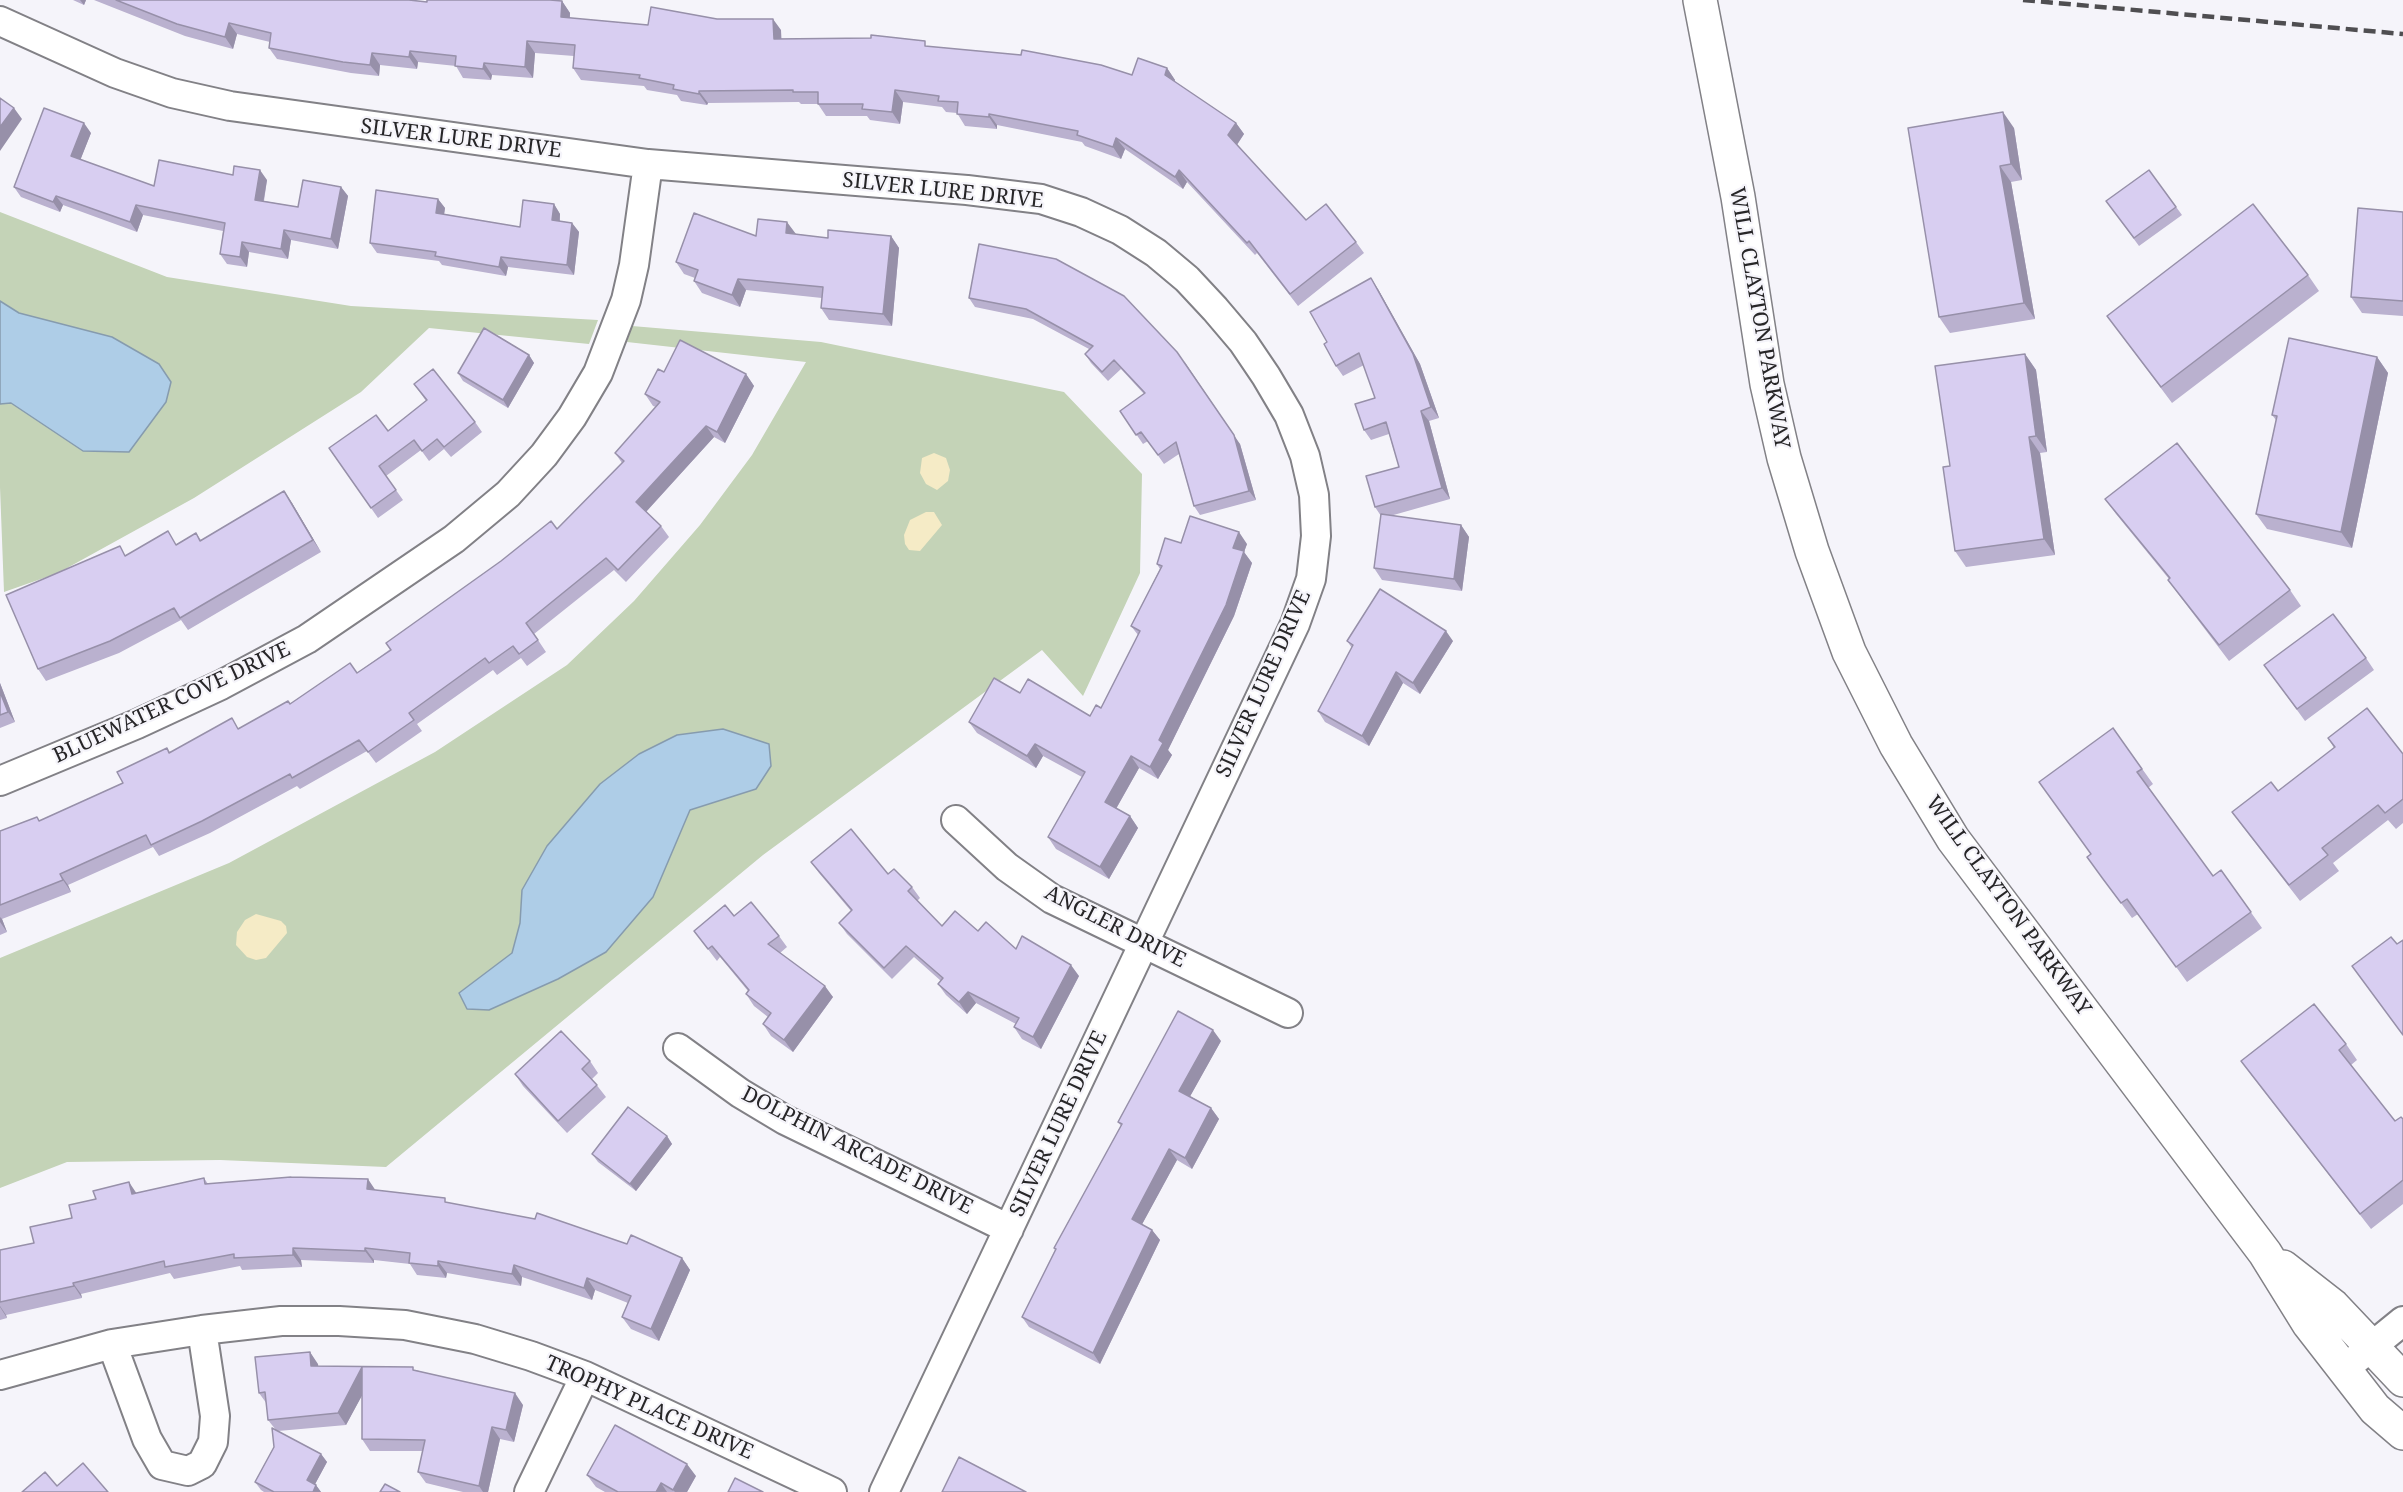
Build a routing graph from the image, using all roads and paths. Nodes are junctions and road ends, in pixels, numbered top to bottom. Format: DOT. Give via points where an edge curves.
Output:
graph roads {
  1 [pos="1700,0"];
  2 [pos="0,21"];
  3 [pos="648,164"];
  4 [pos="0,781"];
  5 [pos="956,820"];
  6 [pos="1144,943"];
  7 [pos="1288,1013"];
  8 [pos="678,1048"];
  9 [pos="1009,1229"];
  10 [pos="2265,1253"];
  11 [pos="2403,1322"];
  12 [pos="202,1330"];
  13 [pos="112,1344"];
  14 [pos="2370,1347"];
  15 [pos="2344,1369"];
  16 [pos="0,1376"];
  17 [pos="585,1376"];
  18 [pos="2403,1380"];
  19 [pos="2403,1433"];
  20 [pos="529,1492"];
  21 [pos="832,1492"];
  22 [pos="884,1492"];
  1 -- 10 [label="street, WILL CLAYTON PARKWAY" via="1738,197 1767,384 1784,458 1812,551 1859,672 1896,746 1953,839"];
  2 -- 3 [label="street, SILVER LURE DRIVE" via="115,73 207,101 345,124"];
  3 -- 4 [label="street, BLUEWATER COVE DRIVE" via="626,300 598,373 565,427 508,495 437,551 307,639 137,724"];
  3 -- 6 [label="street, SILVER LURE DRIVE" via="1003,194 1041,199 1082,212 1120,230 1187,279 1243,342 1266,376 1289,415 1305,456 1314,495 1316,536 1311,579 1295,624"];
  5 -- 6 [label="street, ANGLER DRIVE" via="1007,867 1052,899"];
  6 -- 7 [label="street, ANGLER DRIVE"];
  6 -- 9 [label="street, SILVER LURE DRIVE"];
  8 -- 9 [label="street, DOLPHIN ARCADE DRIVE" via="785,1120"];
  9 -- 22 [label="street, SILVER LURE DRIVE"];
  10 -- 14 [label="street, WILL CLAYTON PARKWAY" via="2333,1306"];
  10 -- 15 [label="street, WILL CLAYTON PARKWAY" via="2309,1324"];
  11 -- 14 [label="street"];
  12 -- 13 [label="street, TROPHY PLACE DRIVE"];
  12 -- 13 [label="street" via="215,1416 213,1442 202,1464 188,1471 162,1465 147,1439"];
  12 -- 17 [label="street, TROPHY PLACE DRIVE" via="281,1321 405,1325 486,1343"];
  13 -- 16 [label="street, TROPHY PLACE DRIVE"];
  14 -- 15 [label="street"];
  14 -- 18 [label="street, WILL CLAYTON PARKWAY"];
  15 -- 19 [label="street, WILL CLAYTON PARKWAY" via="2375,1409"];
  17 -- 20 [label="street"];
  17 -- 21 [label="street, TROPHY PLACE DRIVE"];
}
